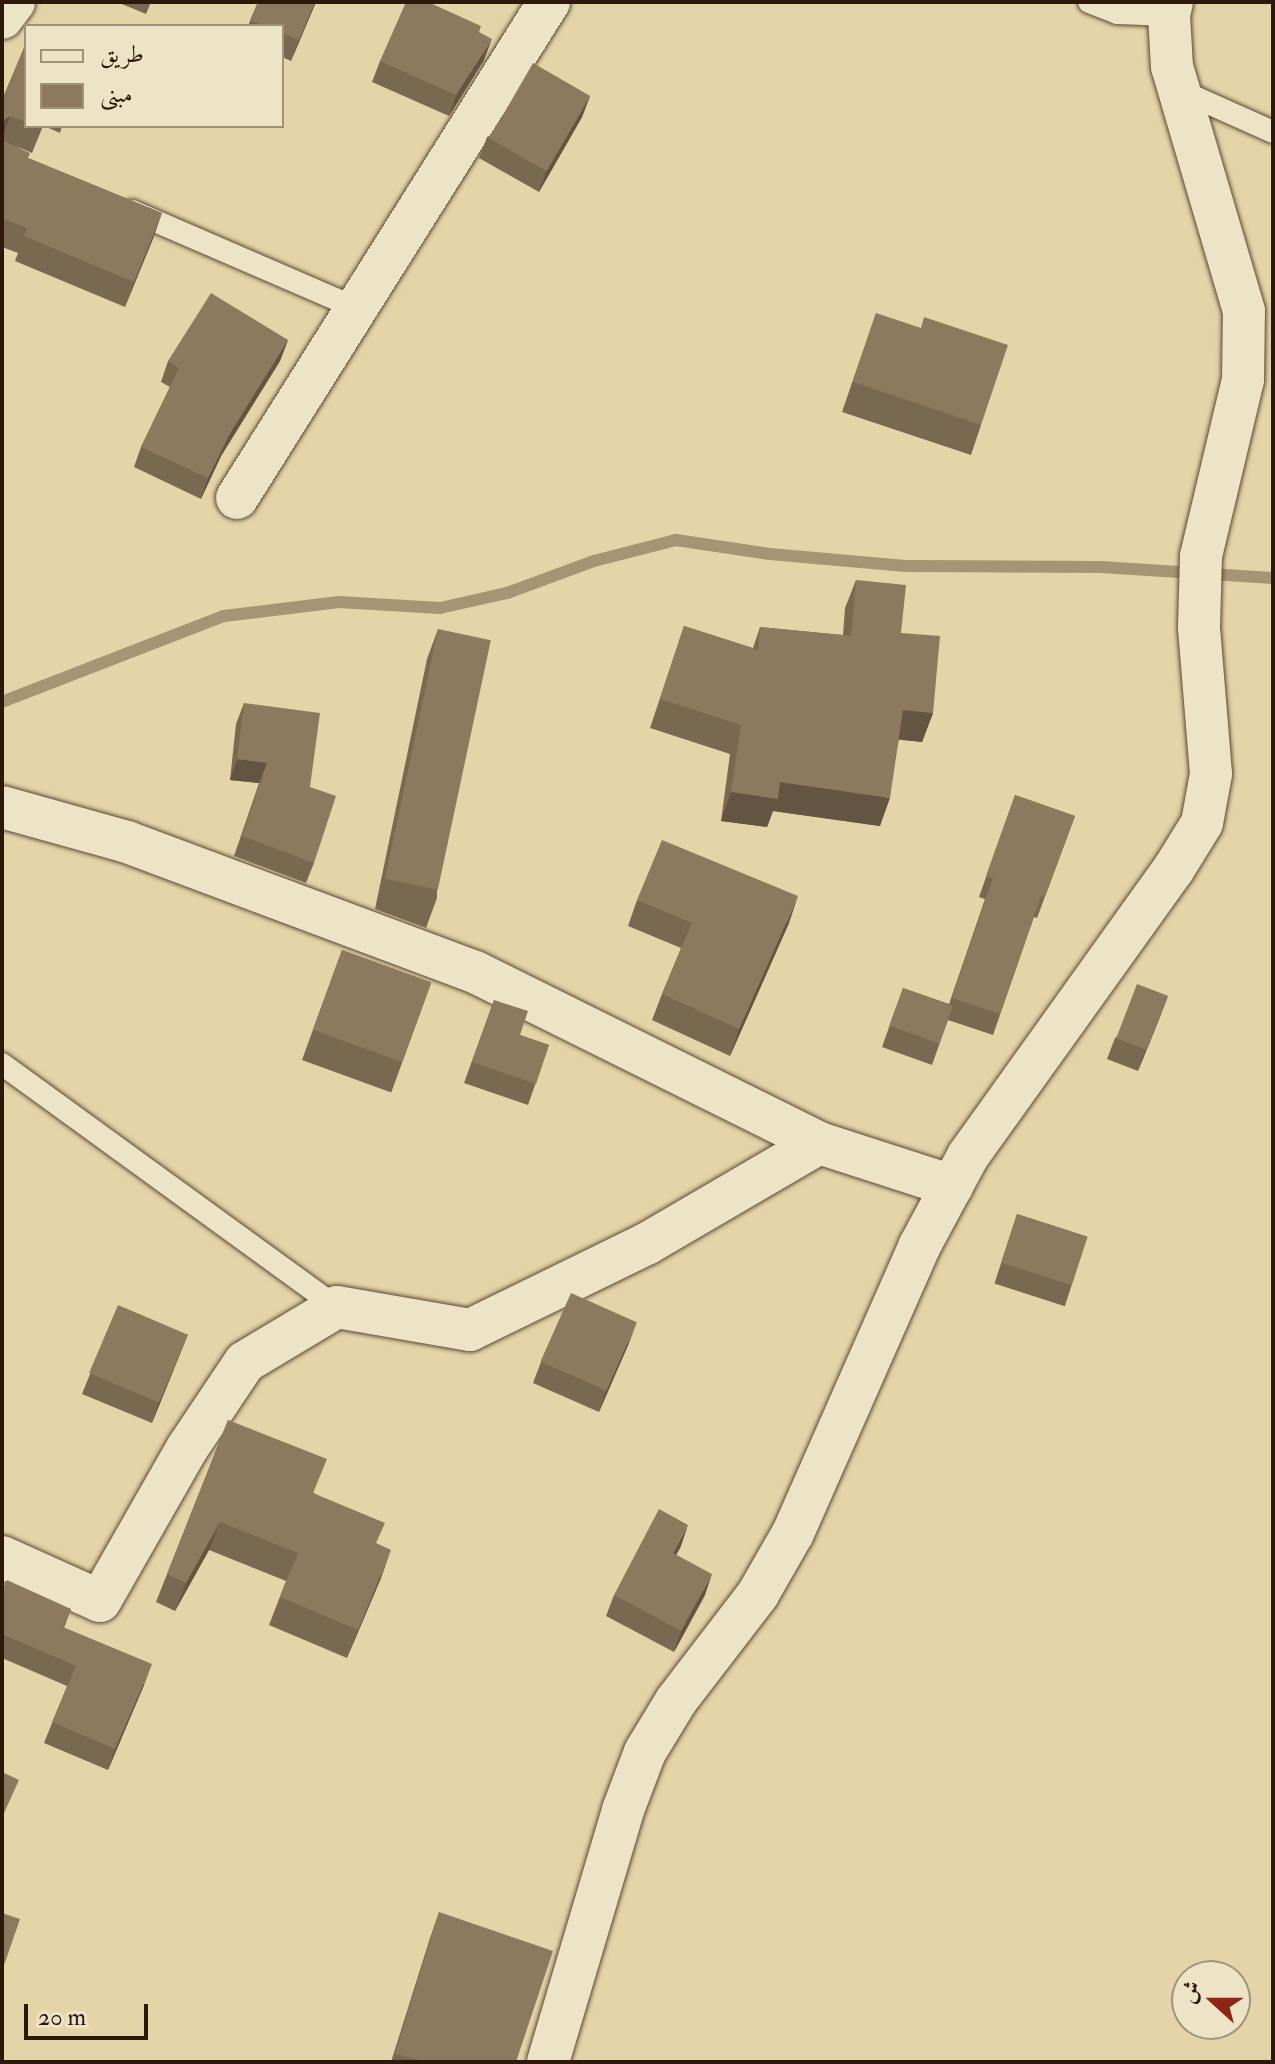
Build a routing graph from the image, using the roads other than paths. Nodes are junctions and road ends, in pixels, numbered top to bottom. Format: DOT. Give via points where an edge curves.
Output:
graph roads {
  1 [pos="14,2"];
  2 [pos="549,2"];
  3 [pos="1089,2"];
  4 [pos="1170,9"];
  5 [pos="2,18"];
  6 [pos="1179,90"];
  7 [pos="1273,132"];
  8 [pos="115,204"];
  9 [pos="356,308"];
  10 [pos="237,498"];
  11 [pos="2,807"];
  12 [pos="2,1064"];
  13 [pos="819,1143"];
  14 [pos="952,1186"];
  15 [pos="337,1307"];
  16 [pos="2,1557"];
  17 [pos="548,2062"];
  1 -- 5 [label="street"];
  2 -- 9 [label="street"];
  3 -- 4 [label="lane" via="1117,13"];
  4 -- 6 [label="street" via="1172,67"];
  6 -- 7 [label="lane"];
  6 -- 14 [label="street" via="1244,311 1243,380 1201,556 1199,627 1211,774 1202,823"];
  8 -- 9 [label="lane"];
  9 -- 10 [label="street"];
  11 -- 13 [label="street" via="127,842 475,972"];
  12 -- 15 [label="lane"];
  13 -- 14 [label="street"];
  13 -- 15 [label="street" via="648,1243 470,1330"];
  14 -- 17 [label="street" via="919,1247 793,1533 758,1594 676,1701 645,1752"];
  15 -- 16 [label="street" via="245,1362 188,1447 100,1601"];
}
